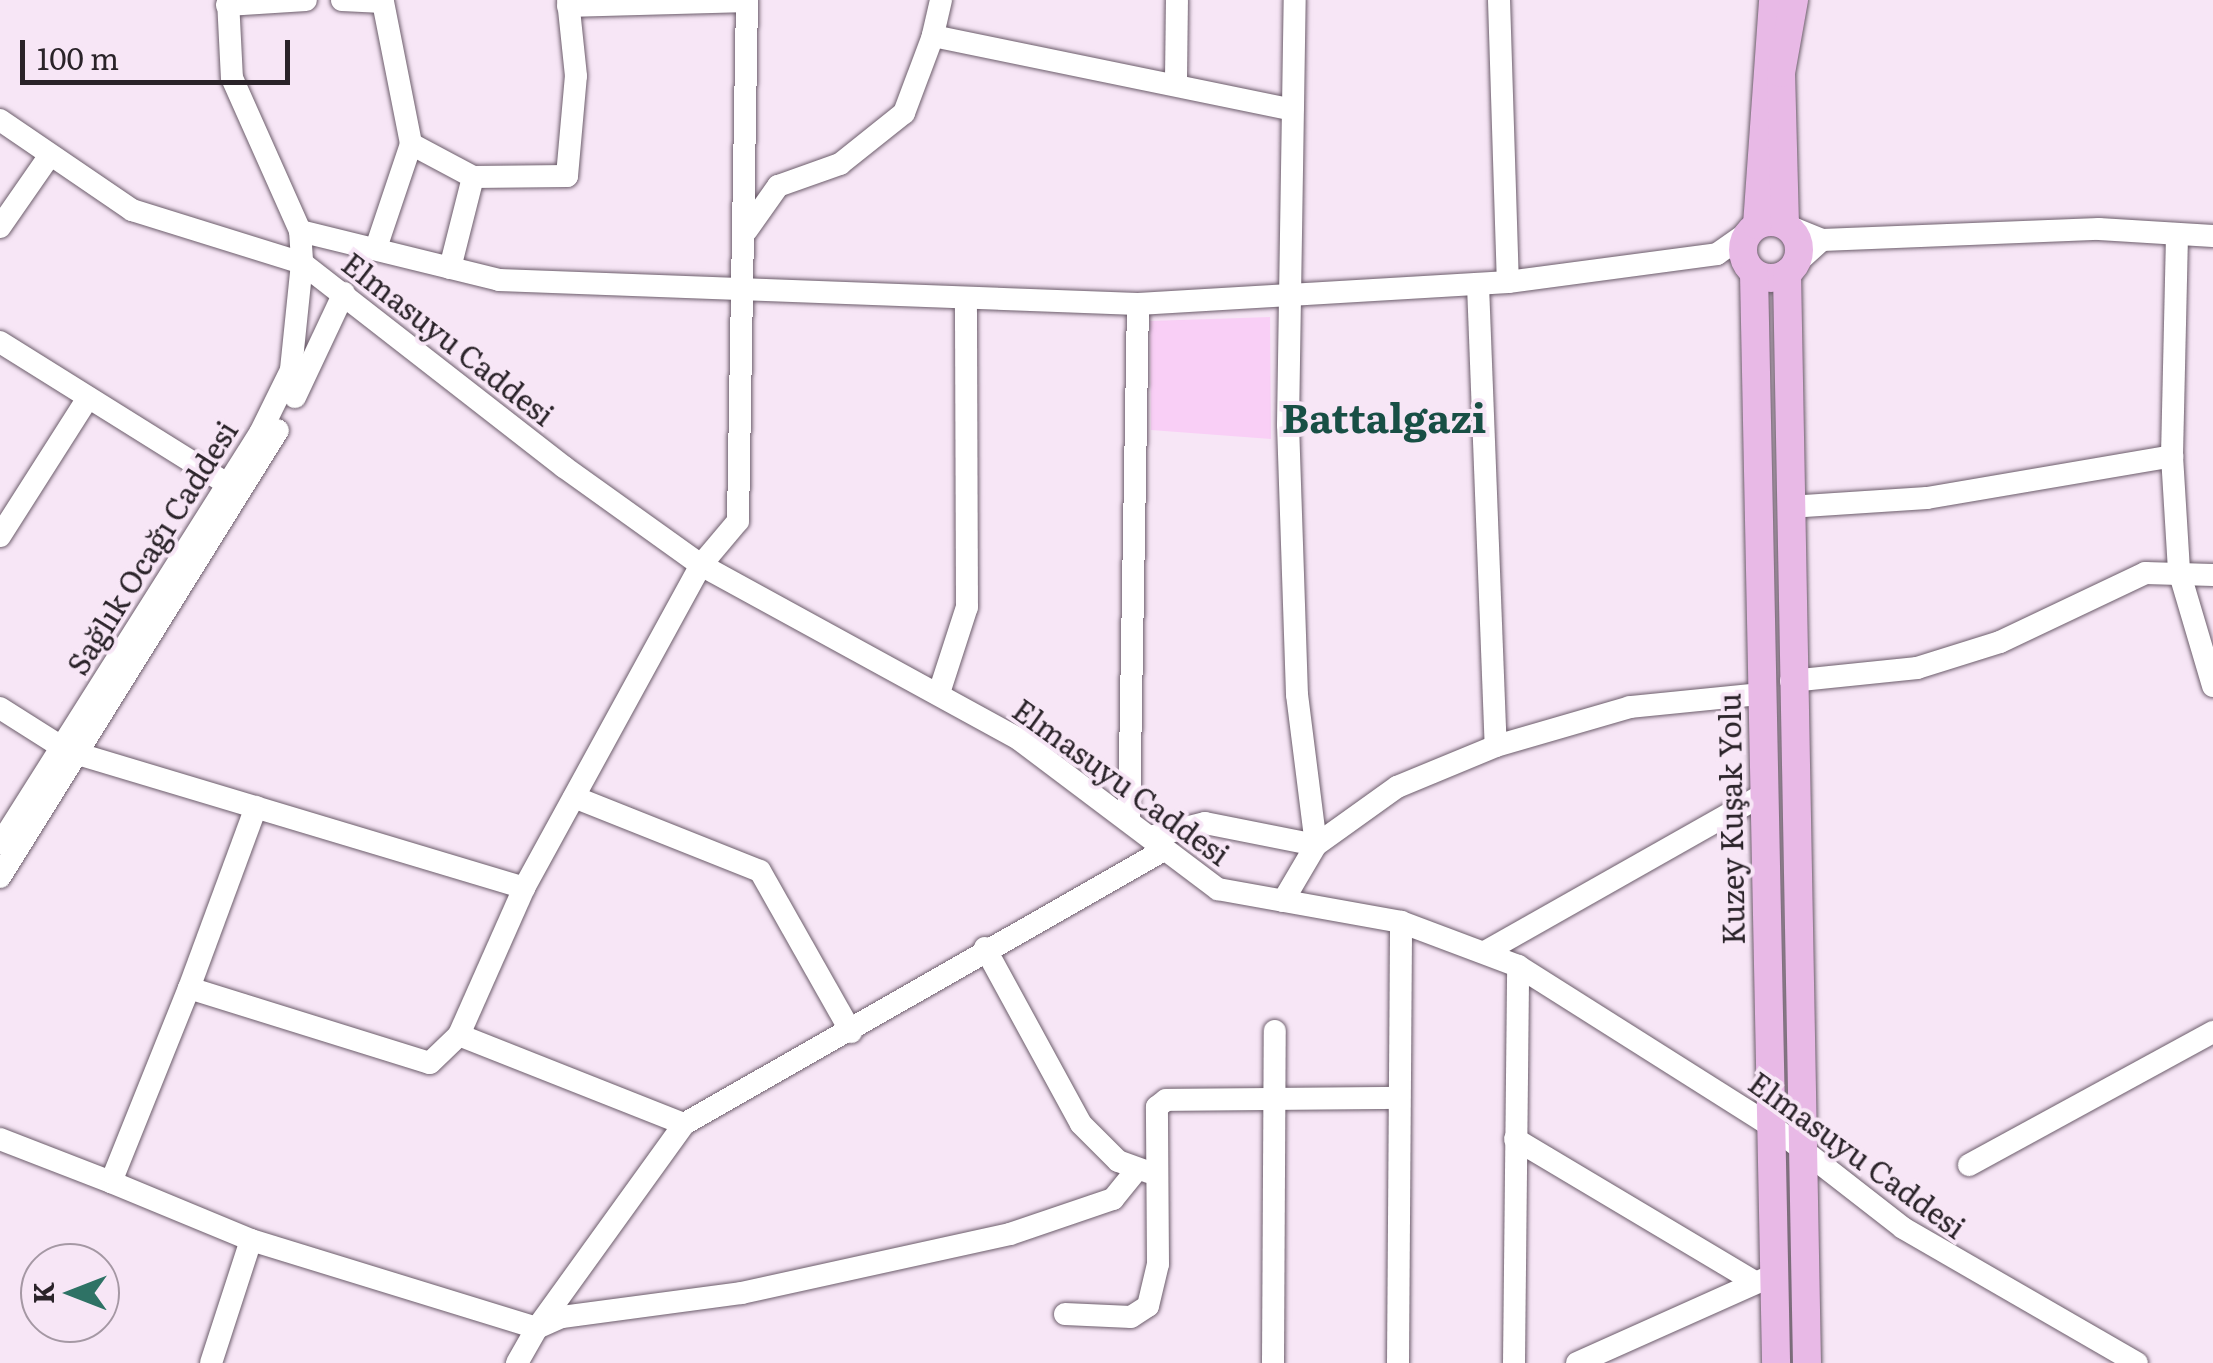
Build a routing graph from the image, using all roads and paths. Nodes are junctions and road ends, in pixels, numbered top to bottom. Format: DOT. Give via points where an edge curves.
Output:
graph roads {
  1 [pos="306,0"];
  2 [pos="342,0"];
  3 [pos="941,0"];
  4 [pos="1177,0"];
  5 [pos="1295,0"];
  6 [pos="1499,0"];
  7 [pos="1773,0"];
  8 [pos="1794,0"];
  9 [pos="383,1"];
  10 [pos="746,1"];
  11 [pos="227,2"];
  12 [pos="568,3"];
  13 [pos="933,36"];
  14 [pos="1176,80"];
  15 [pos="1292,110"];
  16 [pos="0,120"];
  17 [pos="410,144"];
  18 [pos="48,158"];
  19 [pos="473,177"];
  20 [pos="1769,221"];
  21 [pos="0,227"];
  22 [pos="746,230"];
  23 [pos="300,231"];
  24 [pos="2177,234"];
  25 [pos="2213,236"];
  26 [pos="1822,240"];
  27 [pos="376,248"];
  28 [pos="1717,254"];
  29 [pos="302,263"];
  30 [pos="450,268"];
  31 [pos="1751,270"];
  32 [pos="1790,270"];
  33 [pos="1508,282"];
  34 [pos="1478,285"];
  35 [pos="747,291"];
  36 [pos="344,293"];
  37 [pos="1288,296"];
  38 [pos="966,298"];
  39 [pos="1138,304"];
  40 [pos="0,342"];
  41 [pos="88,398"];
  42 [pos="2172,456"];
  43 [pos="227,484"];
  44 [pos="1789,506"];
  45 [pos="0,536"];
  46 [pos="701,565"];
  47 [pos="2179,570"];
  48 [pos="2213,575"];
  49 [pos="1791,682"];
  50 [pos="2213,686"];
  51 [pos="939,693"];
  52 [pos="1760,694"];
  53 [pos="0,708"];
  54 [pos="1496,746"];
  55 [pos="67,750"];
  56 [pos="1761,796"];
  57 [pos="574,797"];
  58 [pos="256,808"];
  59 [pos="1129,819"];
  60 [pos="0,844"];
  61 [pos="1157,844"];
  62 [pos="1316,846"];
  63 [pos="0,877"];
  64 [pos="524,888"];
  65 [pos="1283,900"];
  66 [pos="1401,922"];
  67 [pos="985,948"];
  68 [pos="1484,952"];
  69 [pos="1518,966"];
  70 [pos="189,988"];
  71 [pos="1275,1031"];
  72 [pos="851,1032"];
  73 [pos="2213,1032"];
  74 [pos="458,1035"];
  75 [pos="1399,1098"];
  76 [pos="1276,1102"];
  77 [pos="684,1124"];
  78 [pos="1776,1130"];
  79 [pos="0,1139"];
  80 [pos="1514,1139"];
  81 [pos="1804,1152"];
  82 [pos="1970,1165"];
  83 [pos="1146,1171"];
  84 [pos="110,1182"];
  85 [pos="251,1240"];
  86 [pos="1767,1278"];
  87 [pos="1065,1314"];
  88 [pos="537,1328"];
  89 [pos="212,1363"];
  90 [pos="517,1363"];
  91 [pos="1273,1363"];
  92 [pos="1398,1363"];
  93 [pos="1514,1363"];
  94 [pos="1577,1363"];
  95 [pos="1776,1363"];
  96 [pos="1807,1363"];
  97 [pos="2137,1363"];
  1 -- 11 [label="street"];
  2 -- 9 [label="street"];
  3 -- 13 [label="street"];
  4 -- 14 [label="street"];
  5 -- 15 [label="street"];
  6 -- 33 [label="street"];
  7 -- 20 [label="main road"];
  8 -- 20 [label="main road"];
  9 -- 17 [label="street"];
  10 -- 12 [label="street"];
  10 -- 22 [label="street"];
  11 -- 23 [label="street, Elmasuyu Caddesi" via="242,111"];
  12 -- 19 [label="street" via="576,76 567,176"];
  13 -- 14 [label="street"];
  13 -- 22 [label="street" via="904,113 840,164 778,186"];
  14 -- 15 [label="street"];
  15 -- 37 [label="street"];
  16 -- 18 [label="street"];
  17 -- 19 [label="street"];
  17 -- 27 [label="street"];
  18 -- 21 [label="street"];
  18 -- 29 [label="street" via="132,210"];
  19 -- 30 [label="street"];
  20 -- 26 [label="street"];
  20 -- 28 [label="street"];
  20 -- 31 [label="main road, Kuzey Kuşak Yolu"];
  20 -- 32 [label="main road, Kuzey Kuşak Yolu" via="1797,240"];
  22 -- 35 [label="street"];
  23 -- 27 [label="street"];
  23 -- 29 [label="street, Elmasuyu Caddesi"];
  24 -- 25 [label="street"];
  24 -- 26 [label="street"];
  24 -- 42 [label="street"];
  26 -- 32 [label="street"];
  27 -- 30 [label="street"];
  28 -- 31 [label="street"];
  28 -- 33 [label="street"];
  29 -- 36 [label="street, Elmasuyu Caddesi"];
  29 -- 43 [label="street, Sağlık Ocağı Caddesi" via="291,370"];
  30 -- 35 [label="street" via="500,280"];
  31 -- 32 [label="main road"];
  31 -- 52 [label="main road, Kuzey Kuşak Yolu"];
  32 -- 44 [label="main road, Kuzey Kuşak Yolu"];
  33 -- 34 [label="street"];
  34 -- 37 [label="street"];
  34 -- 54 [label="street"];
  35 -- 38 [label="street"];
  35 -- 46 [label="street" via="738,522"];
  36 -- 46 [label="street, Elmasuyu Caddesi"];
  36 -- 55 [label="street" via="273,440"];
  37 -- 39 [label="street"];
  37 -- 62 [label="street" via="1298,695"];
  38 -- 39 [label="street"];
  38 -- 51 [label="street" via="966,608"];
  39 -- 59 [label="street"];
  40 -- 41 [label="street"];
  41 -- 43 [label="street"];
  41 -- 45 [label="street"];
  42 -- 44 [label="street" via="1927,498"];
  42 -- 47 [label="street"];
  43 -- 55 [label="street, Sağlık Ocağı Caddesi"];
  44 -- 49 [label="main road, Kuzey Kuşak Yolu"];
  46 -- 51 [label="street, Elmasuyu Caddesi"];
  46 -- 57 [label="street"];
  47 -- 48 [label="street"];
  47 -- 49 [label="street" via="2145,574 1952,659"];
  47 -- 50 [label="street"];
  49 -- 81 [label="main road, Kuzey Kuşak Yolu"];
  51 -- 59 [label="street, Elmasuyu Caddesi"];
  52 -- 54 [label="street" via="1648,703"];
  52 -- 56 [label="main road, Kuzey Kuşak Yolu"];
  53 -- 55 [label="street"];
  54 -- 62 [label="street" via="1397,787"];
  55 -- 58 [label="street"];
  55 -- 60 [label="street, Sağlık Ocağı Caddesi"];
  55 -- 63 [label="street"];
  56 -- 68 [label="street"];
  56 -- 78 [label="main road, Kuzey Kuşak Yolu"];
  57 -- 64 [label="street"];
  57 -- 72 [label="street" via="760,871"];
  58 -- 64 [label="street"];
  58 -- 70 [label="street"];
  59 -- 61 [label="street, Elmasuyu Caddesi"];
  61 -- 62 [label="street" via="1205,822"];
  61 -- 65 [label="street, Elmasuyu Caddesi" via="1218,889"];
  61 -- 67 [label="street"];
  62 -- 65 [label="street"];
  64 -- 74 [label="street"];
  65 -- 66 [label="street, Elmasuyu Caddesi"];
  66 -- 68 [label="street, Elmasuyu Caddesi"];
  66 -- 75 [label="street"];
  67 -- 72 [label="street"];
  67 -- 83 [label="street" via="1081,1124"];
  68 -- 69 [label="street, Elmasuyu Caddesi"];
  69 -- 78 [label="street, Elmasuyu Caddesi"];
  69 -- 80 [label="street"];
  70 -- 74 [label="street" via="430,1064"];
  70 -- 84 [label="street"];
  71 -- 76 [label="street"];
  72 -- 77 [label="street"];
  73 -- 82 [label="street"];
  74 -- 77 [label="street"];
  75 -- 76 [label="street"];
  75 -- 92 [label="street"];
  76 -- 83 [label="street" via="1166,1100 1157,1107"];
  76 -- 91 [label="street"];
  77 -- 88 [label="street"];
  78 -- 81 [label="street, Elmasuyu Caddesi"];
  78 -- 86 [label="main road, Kuzey Kuşak Yolu"];
  79 -- 84 [label="street"];
  80 -- 86 [label="street"];
  80 -- 93 [label="street"];
  81 -- 96 [label="main road, Kuzey Kuşak Yolu"];
  81 -- 97 [label="street, Elmasuyu Caddesi" via="1903,1228"];
  83 -- 87 [label="street" via="1158,1264 1148,1306 1130,1316"];
  83 -- 88 [label="street" via="1112,1199 1010,1234"];
  84 -- 85 [label="street"];
  85 -- 88 [label="street"];
  85 -- 89 [label="street"];
  86 -- 94 [label="street"];
  86 -- 95 [label="main road, Kuzey Kuşak Yolu"];
  88 -- 90 [label="street"];
}
